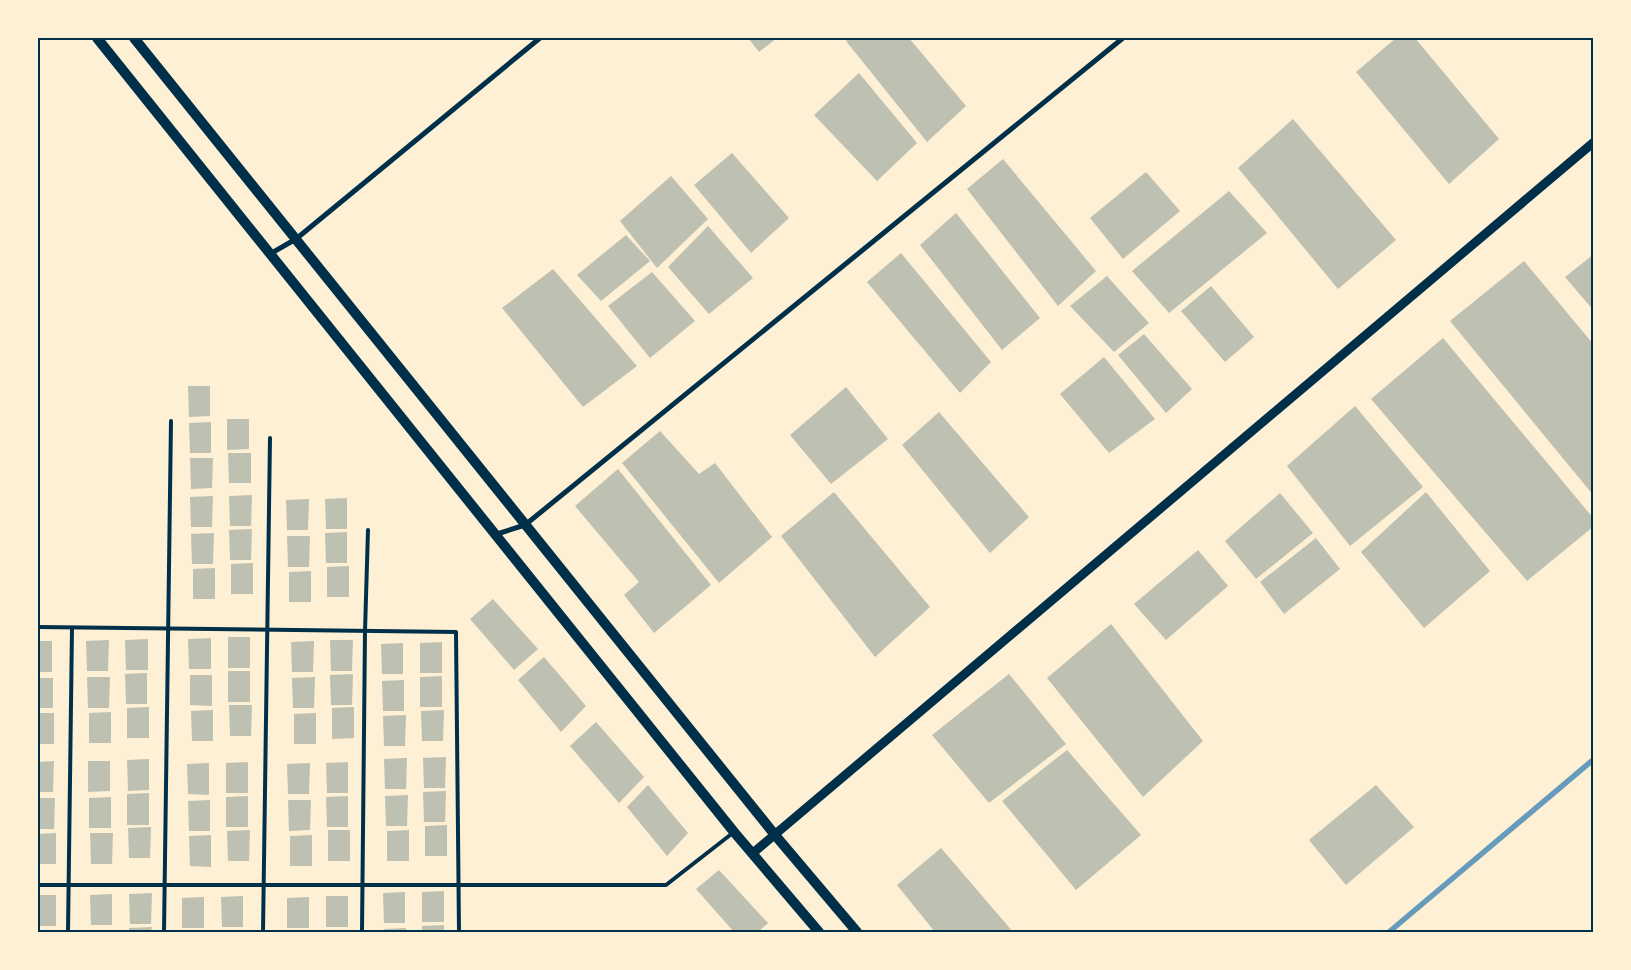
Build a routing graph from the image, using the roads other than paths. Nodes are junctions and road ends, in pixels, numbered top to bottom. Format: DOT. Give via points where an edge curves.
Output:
graph roads {
  1 [pos="97,38"];
  2 [pos="134,38"];
  3 [pos="540,38"];
  4 [pos="1123,38"];
  5 [pos="1594,142"];
  6 [pos="296,239"];
  7 [pos="269,254"];
  8 [pos="171,420"];
  9 [pos="270,438"];
  10 [pos="525,525"];
  11 [pos="368,530"];
  12 [pos="497,534"];
  13 [pos="38,627"];
  14 [pos="72,628"];
  15 [pos="168,630"];
  16 [pos="268,631"];
  17 [pos="365,631"];
  18 [pos="734,832"];
  19 [pos="775,835"];
  20 [pos="753,853"];
  21 [pos="38,885"];
  22 [pos="68,885"];
  23 [pos="165,885"];
  24 [pos="265,885"];
  25 [pos="362,885"];
  26 [pos="459,885"];
  27 [pos="68,932"];
  28 [pos="164,932"];
  29 [pos="263,932"];
  30 [pos="362,932"];
  31 [pos="459,932"];
  32 [pos="820,932"];
  33 [pos="857,932"];
  1 -- 7 [label="main road"];
  2 -- 6 [label="main road"];
  3 -- 6 [label="street"];
  4 -- 10 [label="street"];
  5 -- 19 [label="street"];
  6 -- 7 [label="street"];
  6 -- 10 [label="main road"];
  7 -- 12 [label="main road"];
  8 -- 15 [label="lane"];
  9 -- 16 [label="lane"];
  10 -- 12 [label="street"];
  10 -- 19 [label="main road"];
  11 -- 17 [label="lane"];
  12 -- 18 [label="main road"];
  13 -- 14 [label="lane"];
  14 -- 15 [label="lane"];
  14 -- 22 [label="lane"];
  15 -- 16 [label="lane"];
  15 -- 23 [label="lane"];
  16 -- 17 [label="lane"];
  16 -- 24 [label="lane"];
  17 -- 25 [label="lane"];
  17 -- 26 [label="lane" via="456,632"];
  18 -- 20 [label="main road"];
  18 -- 26 [label="lane" via="666,885"];
  19 -- 20 [label="street"];
  19 -- 33 [label="main road"];
  20 -- 32 [label="main road"];
  21 -- 22 [label="lane"];
  22 -- 23 [label="lane"];
  22 -- 27 [label="lane"];
  23 -- 24 [label="lane"];
  23 -- 28 [label="lane"];
  24 -- 25 [label="lane"];
  24 -- 29 [label="lane"];
  25 -- 26 [label="lane"];
  25 -- 30 [label="lane"];
  26 -- 31 [label="lane"];
}
